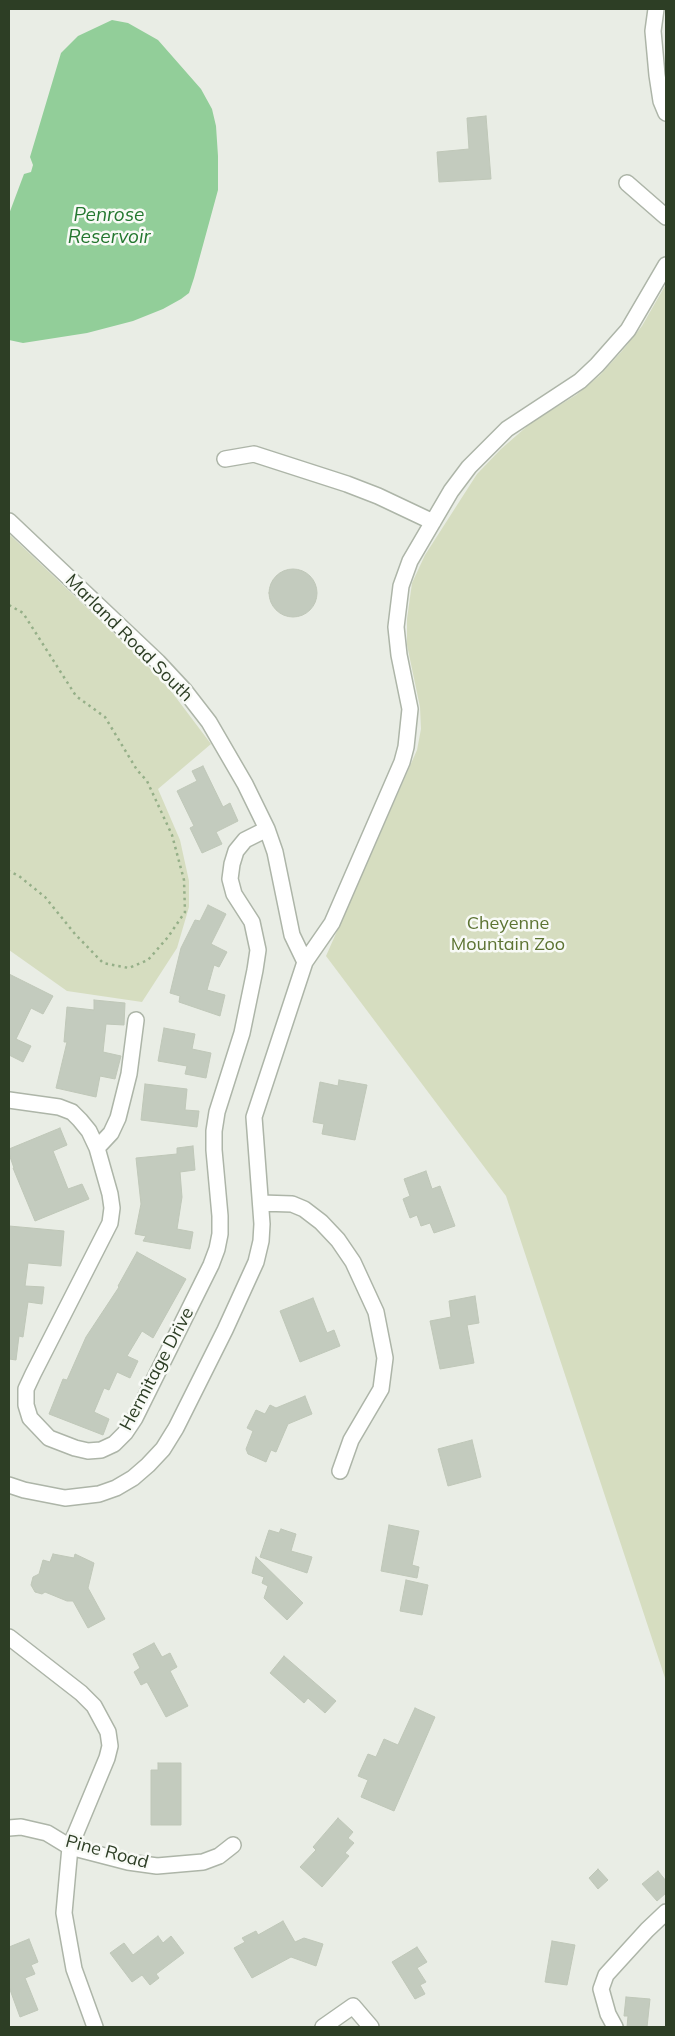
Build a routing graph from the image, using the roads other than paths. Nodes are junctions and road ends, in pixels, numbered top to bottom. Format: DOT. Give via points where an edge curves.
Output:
graph roads {
  1 [pos="656,9"];
  2 [pos="666,113"];
  3 [pos="627,183"];
  4 [pos="666,217"];
  5 [pos="666,265"];
  6 [pos="225,459"];
  7 [pos="9,521"];
  8 [pos="433,522"];
  9 [pos="267,829"];
  10 [pos="304,962"];
  11 [pos="136,1020"];
  12 [pos="9,1100"];
  13 [pos="97,1148"];
  14 [pos="261,1202"];
  15 [pos="340,1471"];
  16 [pos="9,1485"];
  17 [pos="9,1637"];
  18 [pos="9,1828"];
  19 [pos="233,1845"];
  20 [pos="70,1847"];
  21 [pos="666,1912"];
  22 [pos="95,2027"];
  23 [pos="323,2027"];
  24 [pos="371,2027"];
  25 [pos="615,2027"];
  1 -- 2 [label="street" via="657,75"];
  3 -- 4 [label="street"];
  5 -- 8 [label="street" via="628,330 613,348 580,381 507,429 485,450 451,491"];
  6 -- 8 [label="street" via="254,454 347,484"];
  7 -- 9 [label="street, Marland Road South" via="185,691 228,752"];
  8 -- 10 [label="street" via="410,561 401,586 396,628 410,709 402,762 332,923"];
  9 -- 10 [label="street, Marland Road South" via="275,852 292,935"];
  9 -- 13 [label="street, Hermitage Drive" via="245,840 236,851 230,879 234,894 252,922 258,950 242,1032 214,1131 220,1216 217,1249 135,1418 114,1444 88,1451 49,1438 30,1418 26,1389 110,1223 110,1194"];
  10 -- 14 [label="street" via="254,1117"];
  11 -- 13 [label="street" via="129,1074 118,1118 111,1133"];
  12 -- 13 [label="street, Hermitage Drive" via="72,1112 89,1131"];
  14 -- 15 [label="street" via="292,1204 321,1222 353,1262 376,1312 384,1358 381,1389 351,1440"];
  14 -- 16 [label="street" via="261,1241 253,1269 176,1428 158,1454 133,1478 99,1494 65,1498"];
  17 -- 20 [label="street" via="82,1694 94,1706 108,1732 110,1746 107,1758"];
  18 -- 20 [label="street, Pine Road" via="21,1827 47,1833"];
  19 -- 20 [label="street, Pine Road" via="220,1856 203,1862 157,1866"];
  20 -- 22 [label="street" via="64,1913 67,1937 74,1969"];
  21 -- 25 [label="street" via="606,1976 601,1989"];
  23 -- 24 [label="street" via="353,2006"];
}
